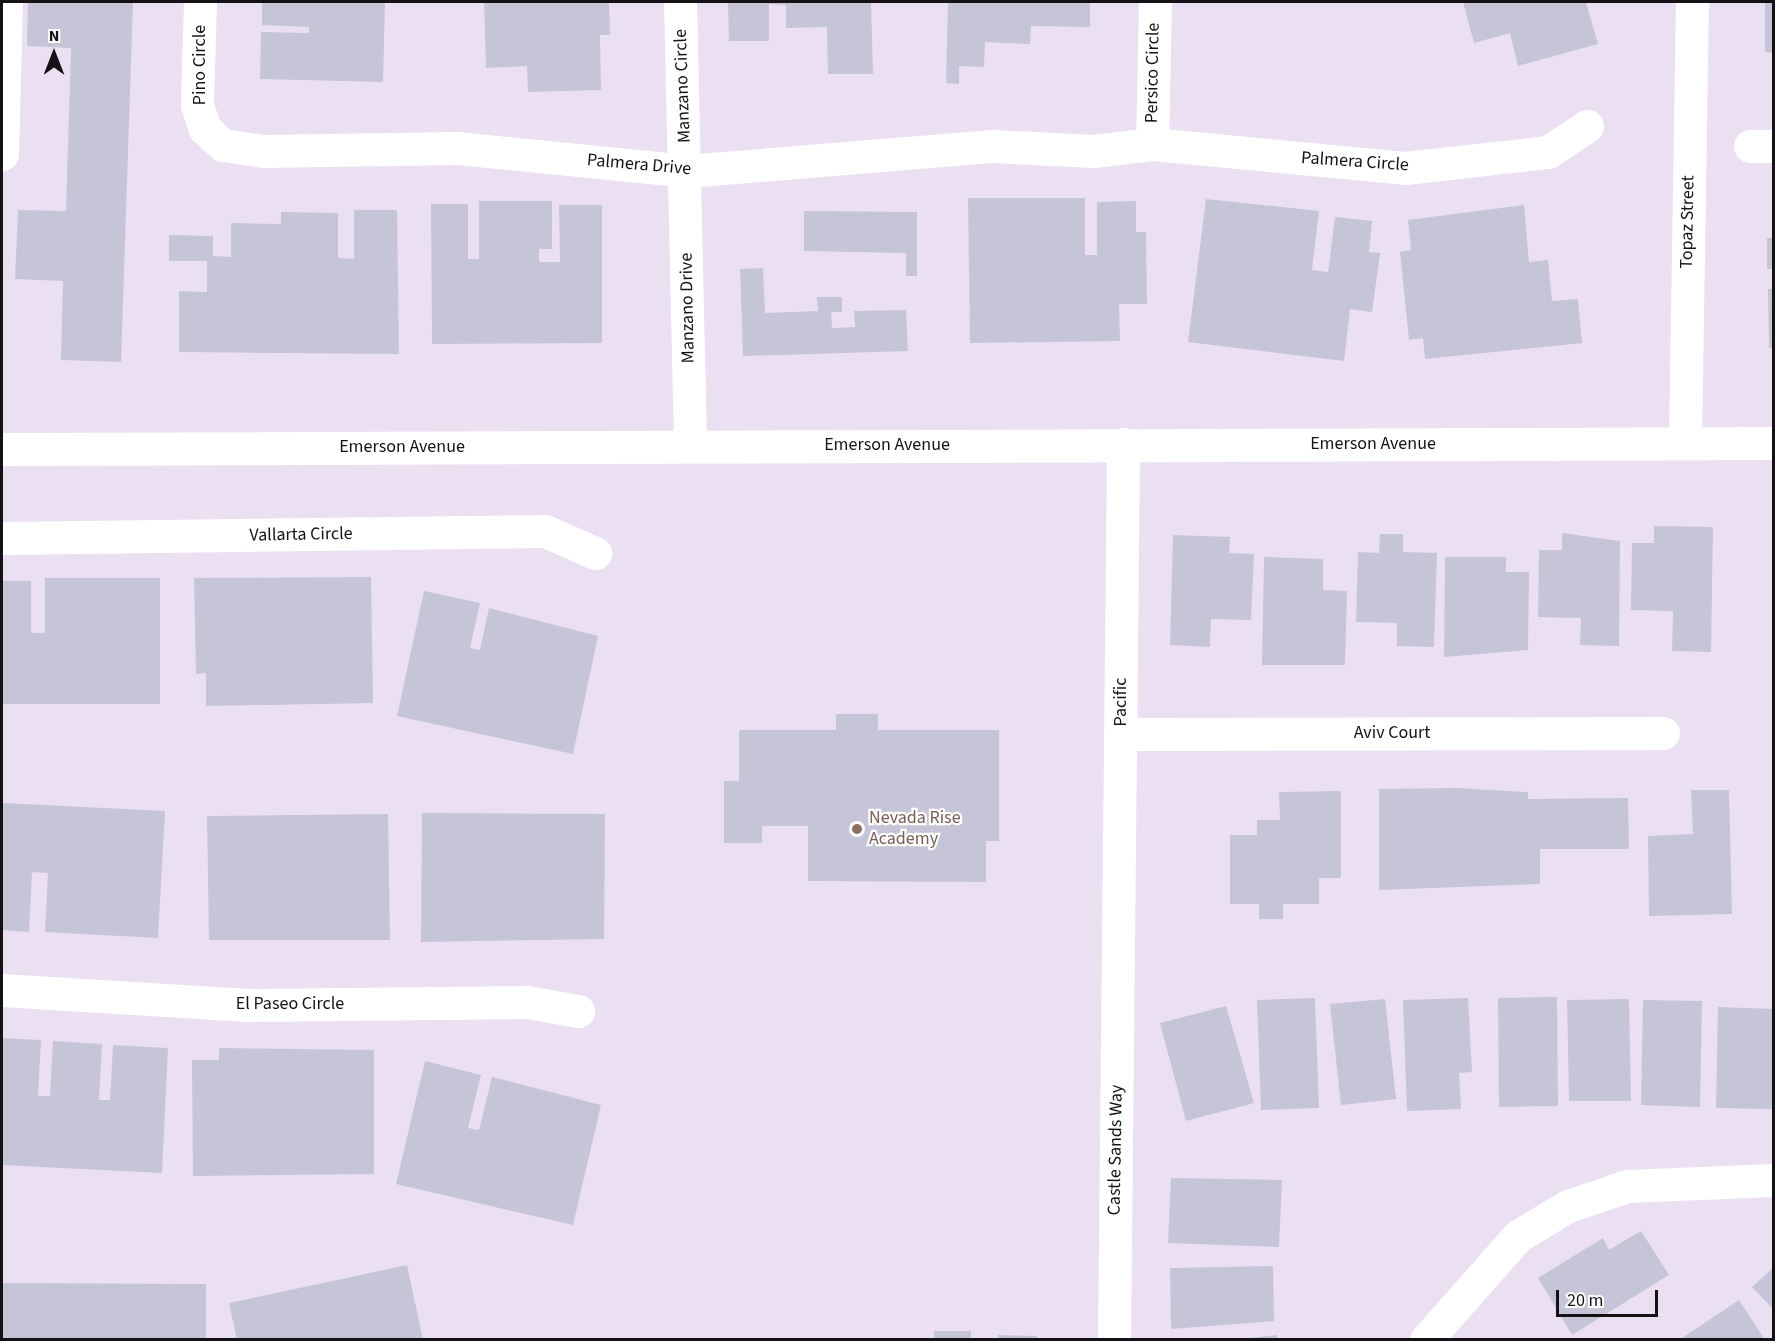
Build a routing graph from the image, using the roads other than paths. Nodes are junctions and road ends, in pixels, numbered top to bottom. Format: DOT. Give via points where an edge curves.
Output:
graph roads {
  1 [pos="6,2"];
  2 [pos="200,2"];
  3 [pos="680,2"];
  4 [pos="1155,2"];
  5 [pos="1692,2"];
  6 [pos="1587,126"];
  7 [pos="205,129"];
  8 [pos="1152,144"];
  9 [pos="2,154"];
  10 [pos="687,171"];
  11 [pos="1685,443"];
  12 [pos="1773,443"];
  13 [pos="1123,444"];
  14 [pos="690,445"];
  15 [pos="2,448"];
  16 [pos="2,538"];
  17 [pos="595,554"];
  18 [pos="1663,732"];
  19 [pos="1120,734"];
  20 [pos="1118,960"];
  21 [pos="2,990"];
  22 [pos="578,1011"];
  23 [pos="1773,1180"];
  24 [pos="1114,1340"];
  25 [pos="1426,1340"];
  1 -- 9 [label="street"];
  2 -- 7 [label="street, Pino Circle" via="197,105"];
  3 -- 10 [label="street, Manzano Circle"];
  4 -- 8 [label="street, Persico Circle"];
  5 -- 11 [label="street, Topaz Street"];
  6 -- 8 [label="street, Palmera Circle" via="1548,152 1405,168"];
  7 -- 10 [label="street, Palmera Drive" via="223,145 263,151 457,148"];
  8 -- 10 [label="street, Palmera Drive" via="1093,151 993,146"];
  10 -- 14 [label="street, Manzano Drive"];
  11 -- 12 [label="street, Emerson Avenue"];
  11 -- 13 [label="street, Emerson Avenue"];
  13 -- 14 [label="street, Emerson Avenue"];
  13 -- 19 [label="street, Pacific"];
  14 -- 15 [label="street, Emerson Avenue"];
  16 -- 17 [label="street, Vallarta Circle" via="545,531"];
  18 -- 19 [label="street, Aviv Court"];
  19 -- 20 [label="street, Pacific"];
  20 -- 24 [label="street, Castle Sands Way"];
  21 -- 22 [label="street, El Paseo Circle" via="244,1005 526,1002"];
  23 -- 25 [label="street" via="1627,1186 1568,1206 1518,1236"];
}
